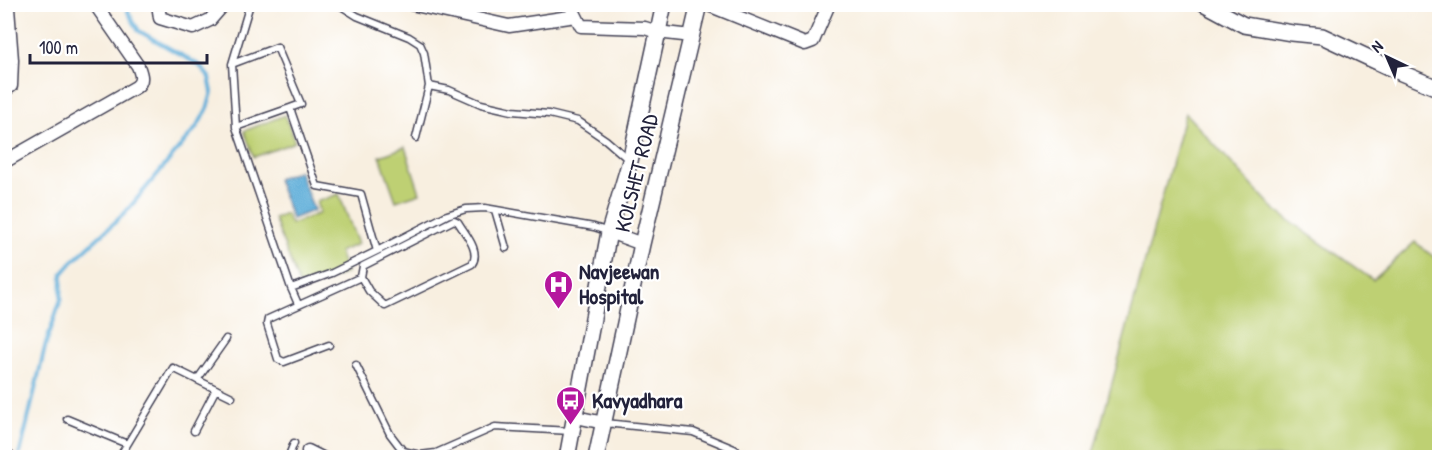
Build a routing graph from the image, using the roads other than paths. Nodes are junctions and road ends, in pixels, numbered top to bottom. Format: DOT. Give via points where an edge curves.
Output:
graph roads {
  1 [pos="95,4"];
  2 [pos="158,4"];
  3 [pos="224,4"];
  4 [pos="250,4"];
  5 [pos="338,4"];
  6 [pos="411,4"];
  7 [pos="570,4"];
  8 [pos="664,4"];
  9 [pos="699,4"];
  10 [pos="706,4"];
  11 [pos="829,4"];
  12 [pos="1205,4"];
  13 [pos="4,5"];
  14 [pos="576,16"];
  15 [pos="657,32"];
  16 [pos="692,36"];
  17 [pos="232,64"];
  18 [pos="1438,85"];
  19 [pos="429,86"];
  20 [pos="4,90"];
  21 [pos="290,108"];
  22 [pos="236,127"];
  23 [pos="416,138"];
  24 [pos="630,161"];
  25 [pos="4,162"];
  26 [pos="495,210"];
  27 [pos="609,232"];
  28 [pos="642,244"];
  29 [pos="506,248"];
  30 [pos="377,251"];
  31 [pos="361,277"];
  32 [pos="291,288"];
  33 [pos="298,304"];
  34 [pos="226,339"];
  35 [pos="328,345"];
  36 [pos="356,365"];
  37 [pos="197,380"];
  38 [pos="216,389"];
  39 [pos="232,397"];
  40 [pos="67,419"];
  41 [pos="604,423"];
  42 [pos="574,424"];
  43 [pos="194,431"];
  44 [pos="294,443"];
  45 [pos="127,444"];
  46 [pos="308,452"];
  47 [pos="119,458"];
  48 [pos="288,458"];
  49 [pos="322,458"];
  50 [pos="567,458"];
  51 [pos="596,458"];
  52 [pos="747,458"];
  1 -- 25 [label="street" via="138,66 139,84"];
  2 -- 3 [label="street" via="160,18 193,28 210,20"];
  4 -- 17 [label="lane"];
  5 -- 19 [label="lane" via="420,44"];
  6 -- 14 [label="street" via="509,26"];
  7 -- 14 [label="street"];
  8 -- 15 [label="street, KOLSHET ROAD"];
  9 -- 16 [label="street, KOLSHET ROAD"];
  10 -- 11 [label="street" via="805,44 813,41"];
  12 -- 18 [label="street" via="1244,25 1322,36 1399,72"];
  13 -- 20 [label="street" via="8,8 12,60 11,86"];
  14 -- 15 [label="street" via="581,26 645,28"];
  15 -- 16 [label="street"];
  15 -- 24 [label="street, KOLSHET ROAD"];
  16 -- 28 [label="street, KOLSHET ROAD"];
  17 -- 21 [label="lane" via="277,47 301,104"];
  17 -- 22 [label="lane"];
  19 -- 23 [label="lane"];
  19 -- 24 [label="lane" via="502,109 578,121"];
  21 -- 22 [label="lane"];
  21 -- 30 [label="lane" via="318,186 361,194"];
  22 -- 32 [label="lane"];
  24 -- 27 [label="street, KOLSHET ROAD"];
  26 -- 27 [label="lane"];
  26 -- 29 [label="lane"];
  26 -- 30 [label="lane" via="466,209 447,215"];
  27 -- 28 [label="street"];
  27 -- 42 [label="street, KOLSHET ROAD"];
  28 -- 41 [label="street, KOLSHET ROAD"];
  30 -- 32 [label="lane"];
  31 -- 31 [label="lane" via="369,291 386,306 472,264 476,252 454,220 363,266"];
  31 -- 33 [label="lane"];
  32 -- 33 [label="lane"];
  33 -- 35 [label="lane" via="268,319 278,359 284,362"];
  34 -- 37 [label="lane"];
  36 -- 42 [label="lane" via="390,434 403,451 420,456 495,427"];
  37 -- 38 [label="lane"];
  37 -- 45 [label="lane" via="173,368"];
  38 -- 39 [label="lane"];
  38 -- 43 [label="lane"];
  40 -- 45 [label="lane"];
  41 -- 42 [label="street"];
  41 -- 51 [label="street, KOLSHET ROAD"];
  41 -- 52 [label="lane" via="693,432"];
  42 -- 50 [label="street, KOLSHET ROAD"];
  44 -- 48 [label="lane"];
  45 -- 47 [label="lane"];
  46 -- 49 [label="street"];
}
